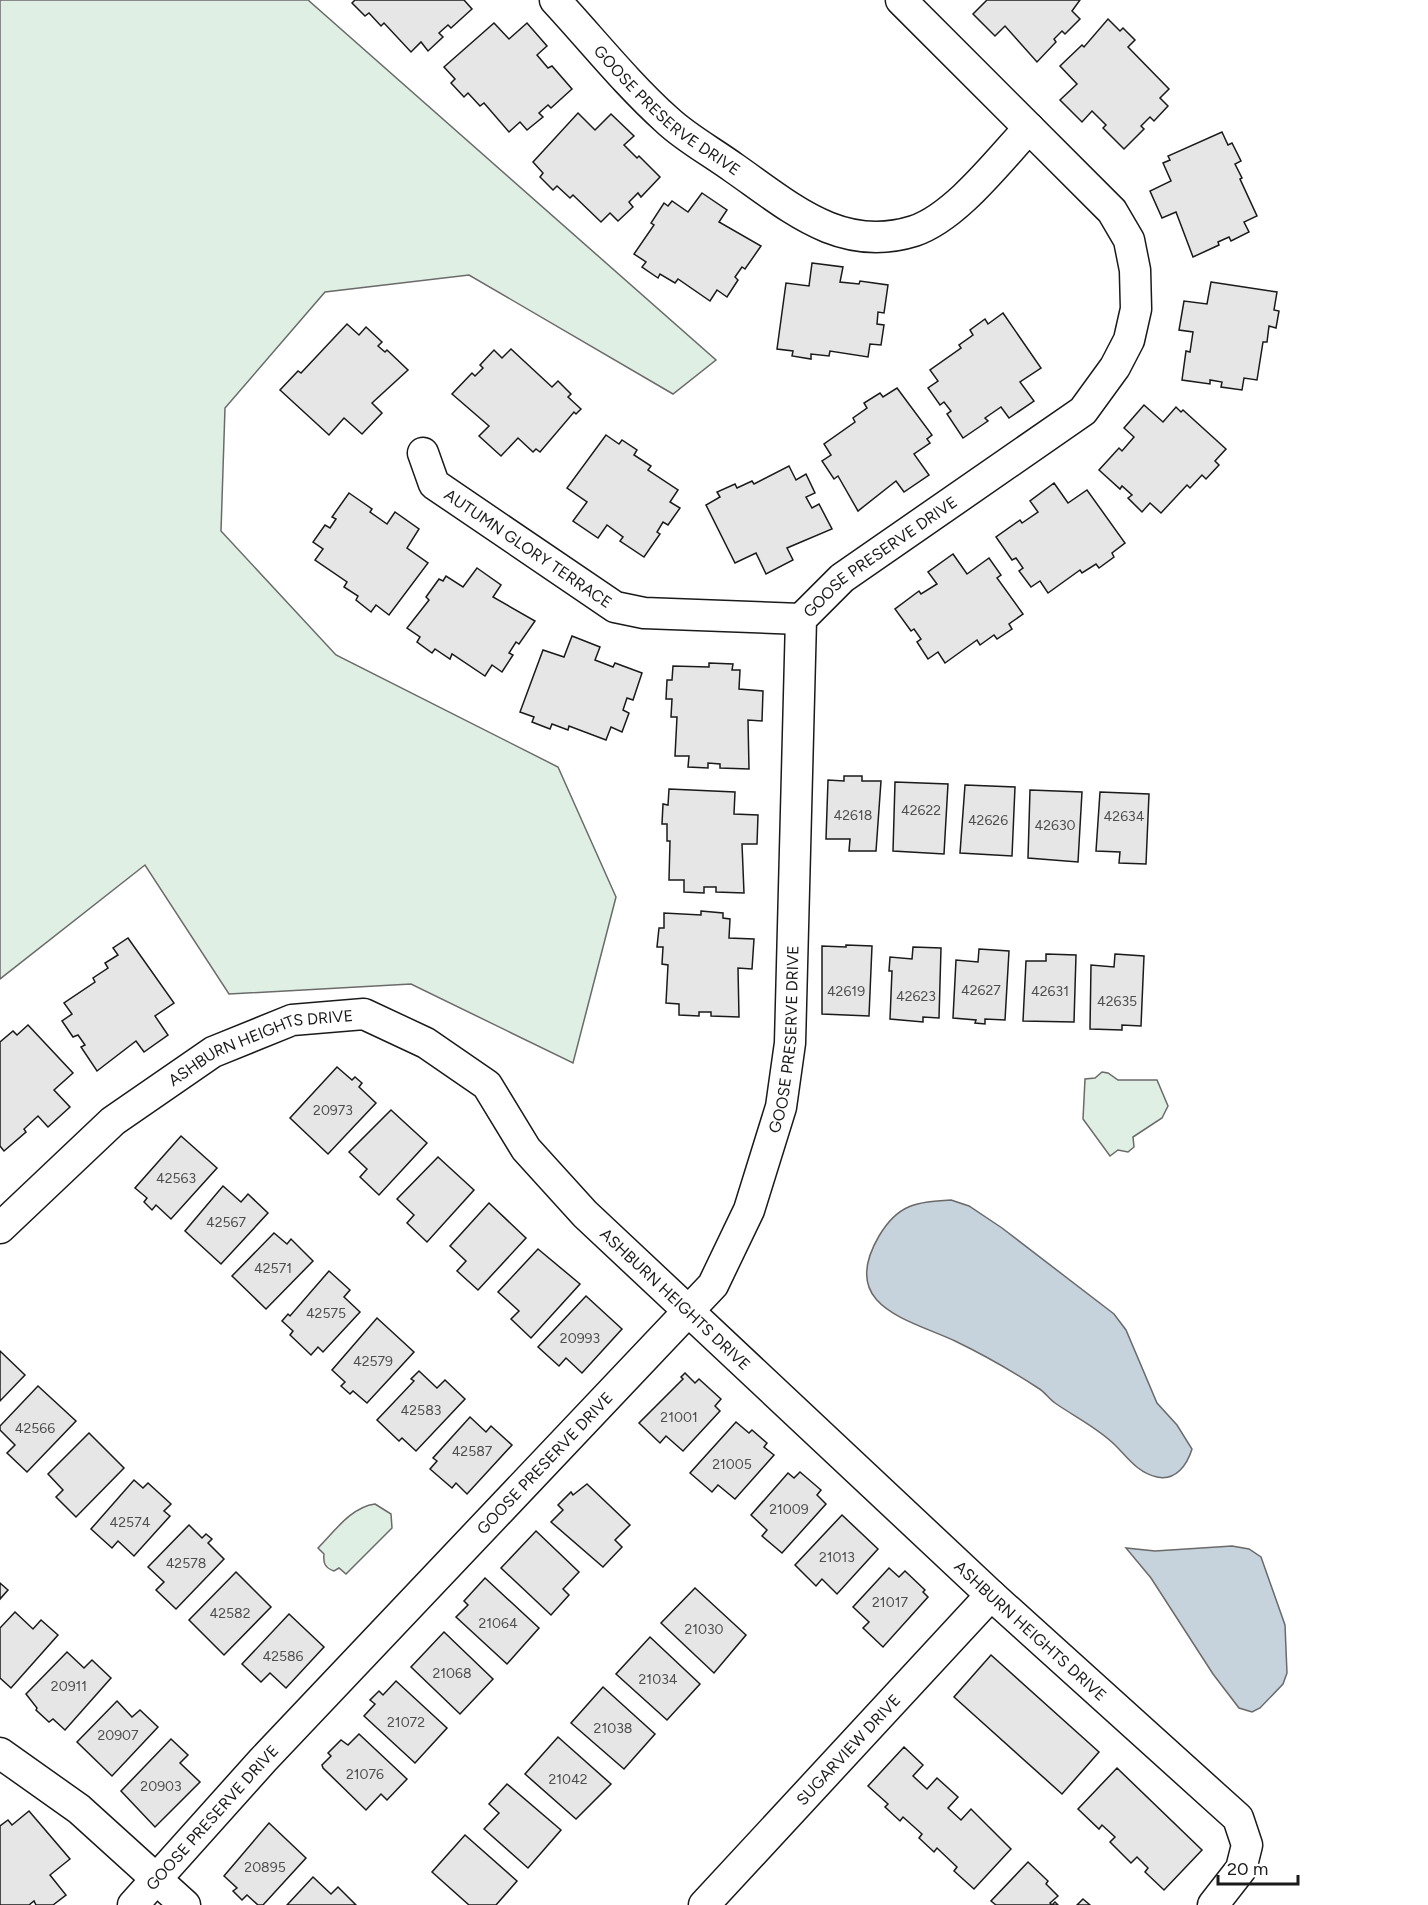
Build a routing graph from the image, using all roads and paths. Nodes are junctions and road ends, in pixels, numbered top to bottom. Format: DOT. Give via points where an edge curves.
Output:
graph roads {
  1 [pos="555,0"];
  2 [pos="901,0"];
  3 [pos="1029,128"];
  4 [pos="423,453"];
  5 [pos="801,619"];
  6 [pos="0,1228"];
  7 [pos="688,1311"];
  8 [pos="991,1595"];
  9 [pos="0,1753"];
  10 [pos="157,1879"];
  11 [pos="133,1905"];
  12 [pos="185,1905"];
  13 [pos="704,1905"];
  14 [pos="1213,1905"];
  1 -- 3 [label="street, GOOSE PRESERVE DRIVE" via="668,121 798,213 853,237 887,237 916,230 941,216"];
  2 -- 3 [label="street, GOOSE PRESERVE DRIVE"];
  3 -- 5 [label="street, GOOSE PRESERVE DRIVE" via="1112,211 1128,240 1135,270 1136,309 1129,340 1083,411 842,578"];
  4 -- 5 [label="street, AUTUMN GLORY TERRACE" via="434,484 615,607 644,614"];
  5 -- 7 [label="street, GOOSE PRESERVE DRIVE" via="790,1043 781,1107 749,1210 713,1285"];
  6 -- 7 [label="street, ASHBURN HEIGHTS DRIVE" via="113,1121 213,1052 292,1020 364,1014 426,1043 487,1085 526,1149 585,1214"];
  7 -- 8 [label="street, ASHBURN HEIGHTS DRIVE"];
  7 -- 10 [label="street, GOOSE PRESERVE DRIVE" via="263,1760"];
  8 -- 13 [label="street, SUGARVIEW DRIVE"];
  8 -- 14 [label="street, ASHBURN HEIGHTS DRIVE" via="1238,1818 1247,1845 1240,1869"];
  9 -- 10 [label="street" via="79,1809"];
  10 -- 11 [label="street, GOOSE PRESERVE DRIVE"];
  10 -- 12 [label="street"];
}
